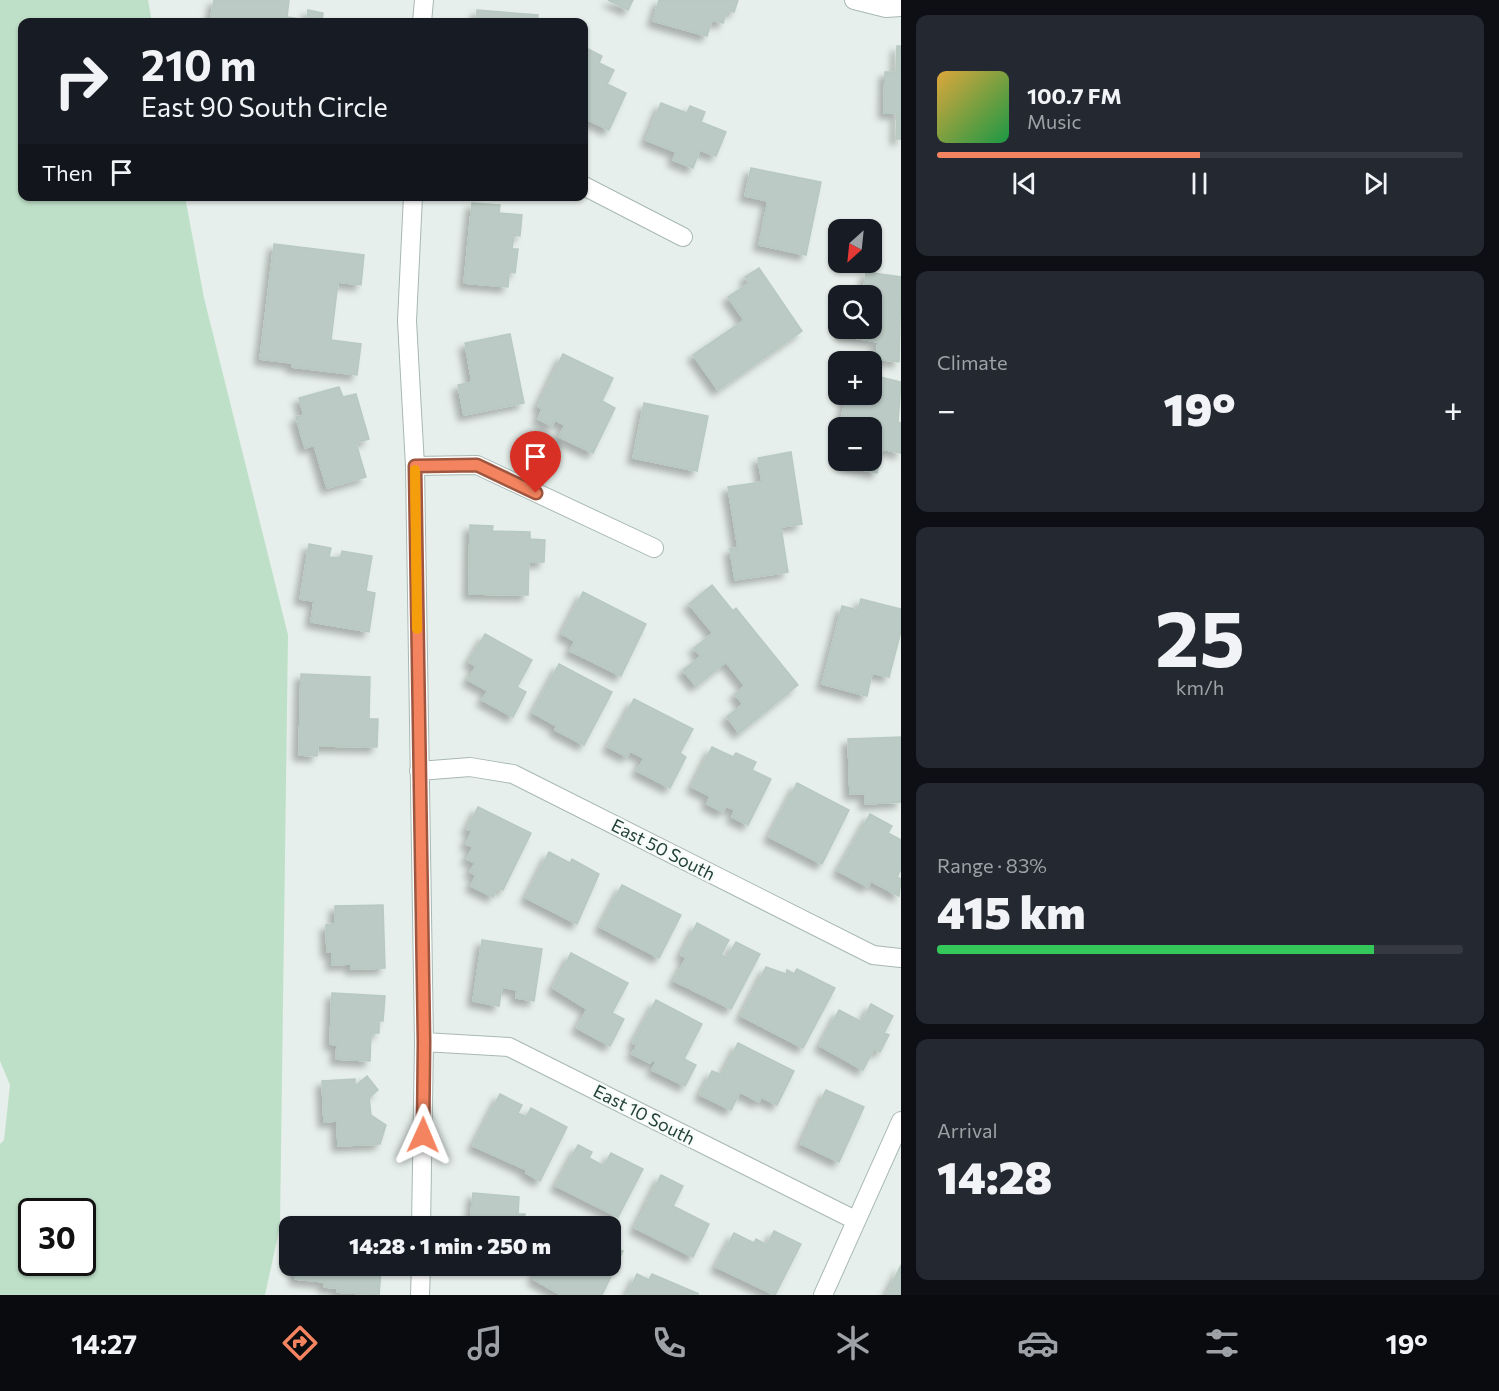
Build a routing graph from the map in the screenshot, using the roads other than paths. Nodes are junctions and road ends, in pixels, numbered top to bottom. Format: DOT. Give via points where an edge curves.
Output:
graph roads {
  1 [pos="424,0"];
  2 [pos="854,0"];
  3 [pos="900,8"];
  4 [pos="422,18"];
  5 [pos="588,188"];
  6 [pos="413,201"];
  7 [pos="683,237"];
  8 [pos="415,466"];
  9 [pos="654,548"];
  10 [pos="419,771"];
  11 [pos="900,958"];
  12 [pos="424,1042"];
  13 [pos="900,1121"];
  14 [pos="422,1216"];
  15 [pos="855,1220"];
  16 [pos="421,1276"];
  17 [pos="421,1295"];
  18 [pos="823,1295"];
  1 -- 4 [label="street"];
  2 -- 3 [label="street"];
  5 -- 7 [label="street"];
  6 -- 8 [label="street" via="407,321"];
  8 -- 9 [label="street" via="477,465"];
  8 -- 10 [label="street"];
  10 -- 11 [label="street, East 50 South" via="470,767 513,774 873,955"];
  10 -- 12 [label="street"];
  12 -- 14 [label="street"];
  12 -- 15 [label="street, East 10 South" via="509,1047"];
  13 -- 15 [label="street"];
  15 -- 18 [label="street"];
  16 -- 17 [label="street"];
}
